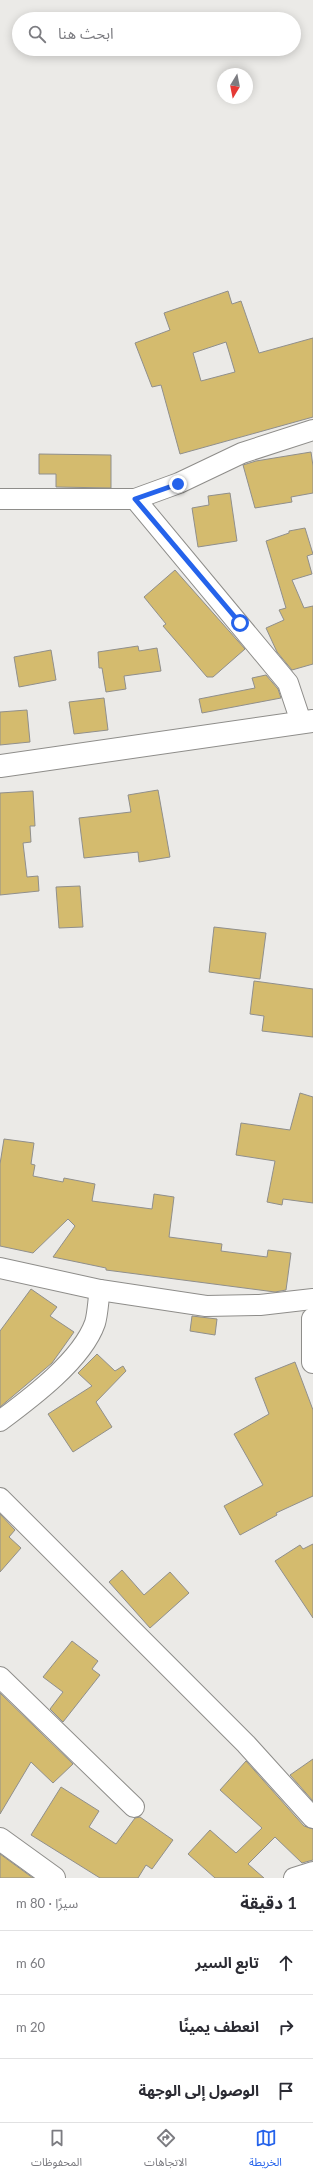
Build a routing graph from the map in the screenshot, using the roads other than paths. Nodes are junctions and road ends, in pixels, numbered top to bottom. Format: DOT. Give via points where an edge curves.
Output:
graph roads {
  1 [pos="313,430"];
  2 [pos="0,499"];
  3 [pos="135,499"];
  4 [pos="307,721"];
  5 [pos="0,766"];
  6 [pos="0,1268"];
  7 [pos="100,1290"];
  8 [pos="313,1299"];
  9 [pos="313,1319"];
  10 [pos="313,1362"];
  11 [pos="0,1421"];
  12 [pos="0,1498"];
  13 [pos="0,1677"];
  14 [pos="134,1807"];
  15 [pos="313,1818"];
  16 [pos="0,1839"];
  17 [pos="313,1872"];
  18 [pos="54,1878"];
  19 [pos="294,1878"];
  1 -- 3 [label="street" via="242,453 178,484"];
  2 -- 3 [label="street"];
  3 -- 4 [label="street" via="288,683"];
  4 -- 5 [label="main road"];
  6 -- 7 [label="street"];
  7 -- 8 [label="street" via="206,1306 260,1306"];
  7 -- 11 [label="street" via="95,1323 79,1351 34,1395"];
  9 -- 10 [label="main road"];
  12 -- 15 [label="street" via="246,1744"];
  13 -- 14 [label="street"];
  16 -- 18 [label="main road"];
  17 -- 19 [label="street"];
}
